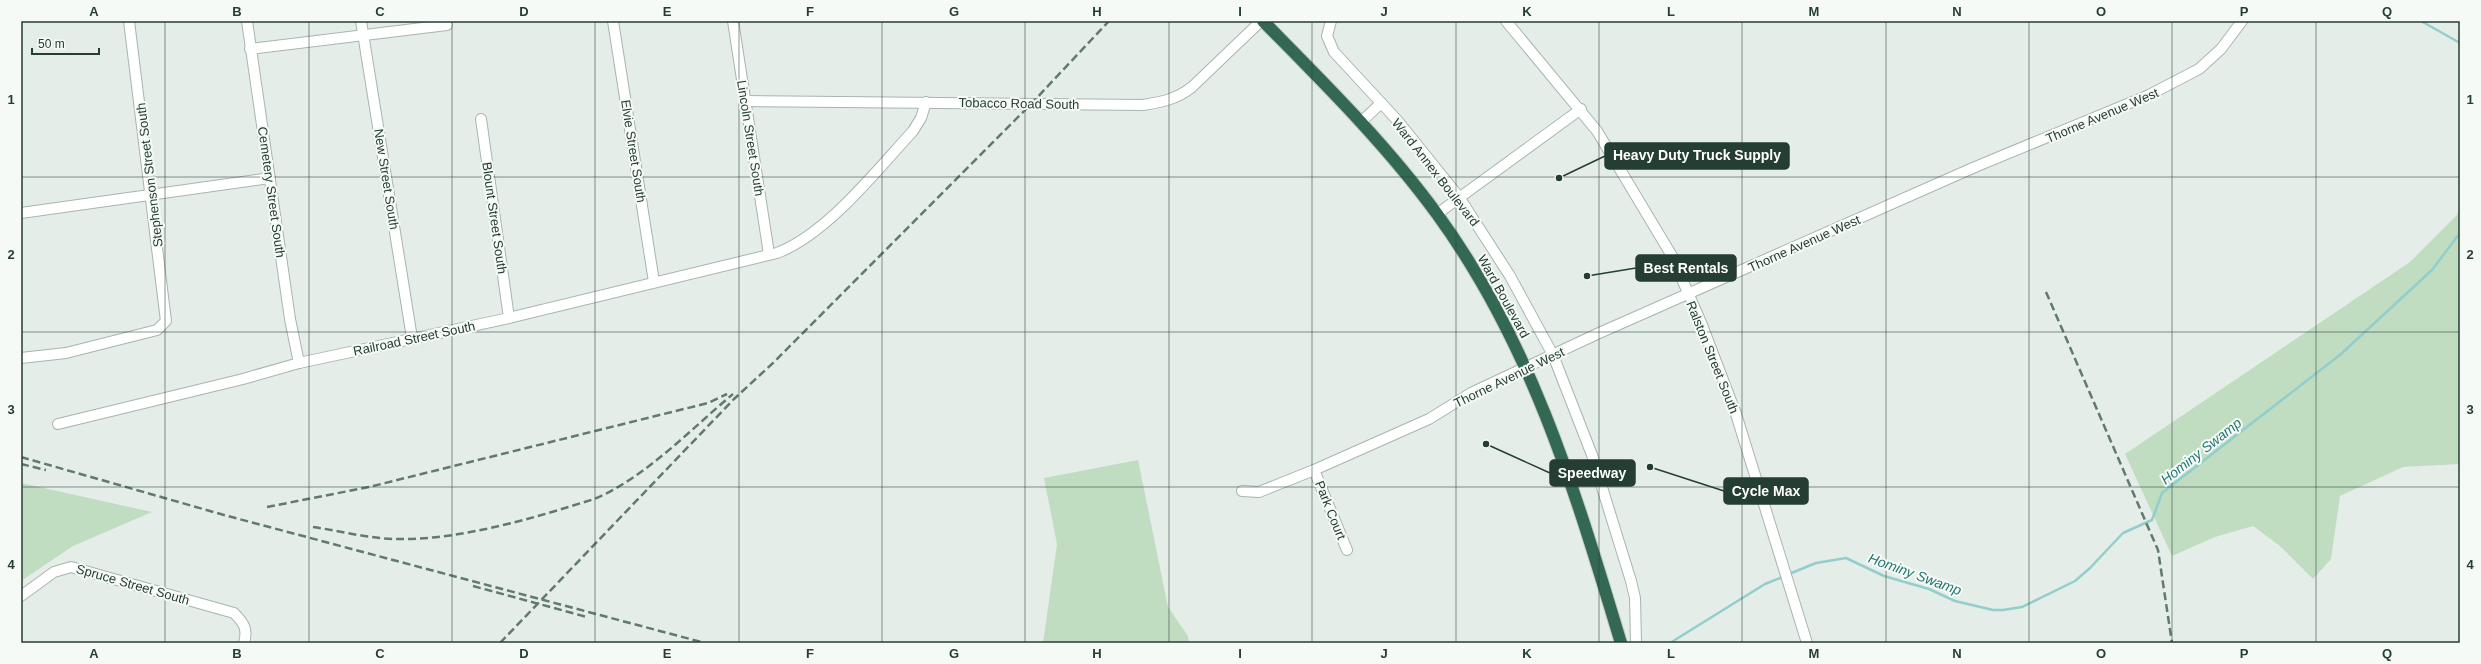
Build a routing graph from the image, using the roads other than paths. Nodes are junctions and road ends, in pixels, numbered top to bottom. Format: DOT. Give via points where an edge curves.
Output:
graph roads {
  1 [pos="129,21"];
  2 [pos="247,21"];
  3 [pos="361,21"];
  4 [pos="613,21"];
  5 [pos="733,21"];
  6 [pos="1262,21"];
  7 [pos="1331,21"];
  8 [pos="1506,21"];
  9 [pos="2242,21"];
  10 [pos="447,25"];
  11 [pos="364,36"];
  12 [pos="250,49"];
  13 [pos="746,101"];
  14 [pos="926,102"];
  15 [pos="1381,103"];
  16 [pos="1581,110"];
  17 [pos="481,119"];
  18 [pos="1361,122"];
  19 [pos="270,178"];
  20 [pos="151,194"];
  21 [pos="1459,198"];
  22 [pos="21,213"];
  23 [pos="1437,214"];
  24 [pos="770,254"];
  25 [pos="654,282"];
  26 [pos="1688,295"];
  27 [pos="509,318"];
  28 [pos="412,338"];
  29 [pos="1553,355"];
  30 [pos="21,358"];
  31 [pos="299,362"];
  32 [pos="1526,367"];
  33 [pos="58,424"];
  34 [pos="1314,470"];
  35 [pos="1242,491"];
  36 [pos="1347,550"];
  37 [pos="21,596"];
  38 [pos="244,643"];
  39 [pos="1621,643"];
  40 [pos="1636,643"];
  41 [pos="1807,643"];
  1 -- 20 [label="street, Stephenson Street South"];
  2 -- 12 [label="street, Cemetery Street South"];
  3 -- 11 [label="street, New Street South"];
  4 -- 25 [label="street, Elvie Street South"];
  5 -- 13 [label="street, Lincoln Street South"];
  6 -- 14 [label="street, Tobacco Road South" via="1192,87 1182,95 1163,102 1142,105"];
  6 -- 18 [label="highway, Ward Boulevard"];
  7 -- 15 [label="street, Ward Annex Boulevard" via="1327,36 1334,52"];
  8 -- 16 [label="street, Ralston Street South"];
  9 -- 26 [label="street, Thorne Avenue West" via="2216,55 2184,79 1975,167"];
  10 -- 11 [label="street"];
  11 -- 12 [label="street"];
  11 -- 28 [label="street, New Street South"];
  12 -- 19 [label="street, Cemetery Street South"];
  13 -- 14 [label="street, Tobacco Road South"];
  13 -- 24 [label="street, Lincoln Street South"];
  14 -- 24 [label="street, Railroad Street South" via="913,131 828,222 794,246"];
  15 -- 18 [label="street"];
  15 -- 21 [label="street, Ward Annex Boulevard"];
  16 -- 21 [label="street"];
  16 -- 26 [label="street, Ralston Street South" via="1597,131 1645,209 1672,256"];
  17 -- 27 [label="street, Blount Street South"];
  18 -- 23 [label="highway, Ward Boulevard"];
  19 -- 20 [label="street"];
  19 -- 31 [label="street, Cemetery Street South" via="290,319"];
  20 -- 22 [label="street"];
  20 -- 30 [label="street, Stephenson Street South" via="166,321 161,327 85,349"];
  21 -- 23 [label="street"];
  21 -- 29 [label="street, Ward Annex Boulevard" via="1510,276"];
  23 -- 32 [label="highway, Ward Boulevard" via="1484,286"];
  24 -- 25 [label="street, Railroad Street South"];
  25 -- 27 [label="street, Railroad Street South"];
  26 -- 29 [label="street, Thorne Avenue West"];
  26 -- 41 [label="street, Ralston Street South" via="1736,414"];
  27 -- 28 [label="street, Railroad Street South"];
  28 -- 31 [label="street, Railroad Street South"];
  29 -- 32 [label="street, Thorne Avenue West"];
  29 -- 40 [label="street, Ward Annex Boulevard" via="1592,455 1636,598"];
  31 -- 33 [label="street, Railroad Street South" via="243,380"];
  32 -- 34 [label="street, Thorne Avenue West" via="1471,393 1429,419"];
  32 -- 39 [label="highway, Ward Boulevard" via="1563,458"];
  34 -- 35 [label="street, Thorne Avenue West" via="1259,492"];
  34 -- 36 [label="street, Park Court"];
  37 -- 38 [label="street, Spruce Street South" via="54,572 71,567 234,613 247,632"];
}
